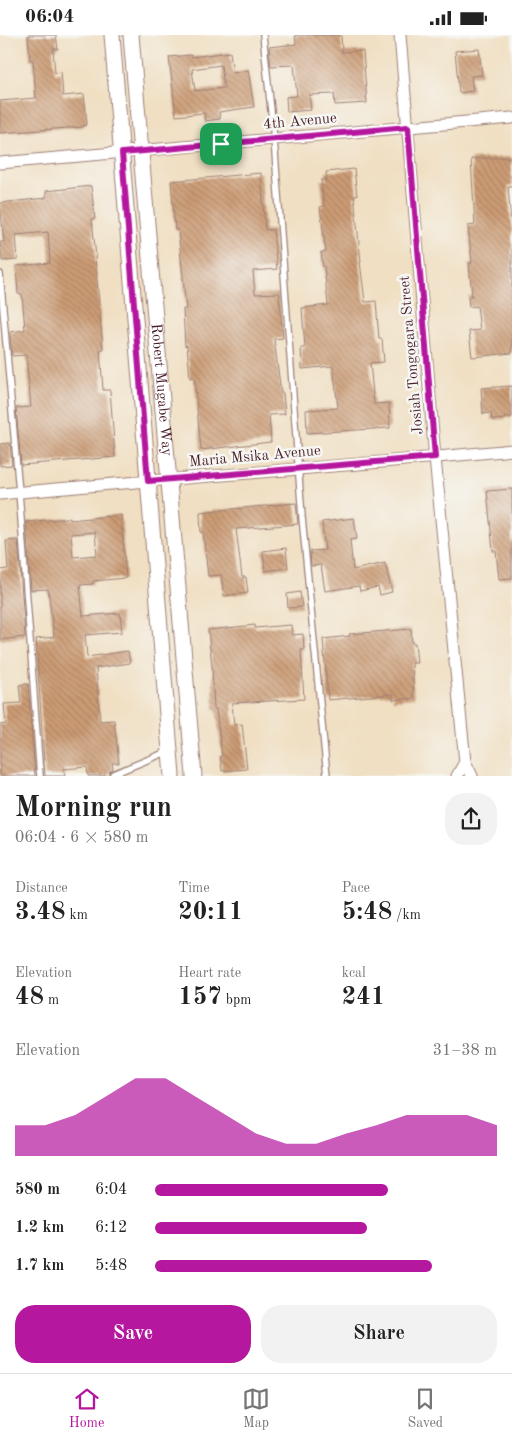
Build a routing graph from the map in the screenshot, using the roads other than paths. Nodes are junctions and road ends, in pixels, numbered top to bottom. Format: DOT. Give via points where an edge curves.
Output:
graph roads {
  1 [pos="112,35"];
  2 [pos="131,35"];
  3 [pos="263,35"];
  4 [pos="400,35"];
  5 [pos="512,119"];
  6 [pos="408,127"];
  7 [pos="274,139"];
  8 [pos="141,151"];
  9 [pos="122,153"];
  10 [pos="0,163"];
  11 [pos="0,274"];
  12 [pos="512,450"];
  13 [pos="435,457"];
  14 [pos="299,468"];
  15 [pos="169,479"];
  16 [pos="148,481"];
  17 [pos="18,492"];
  18 [pos="0,494"];
  19 [pos="170,750"];
  20 [pos="465,762"];
  21 [pos="113,774"];
  22 [pos="40,775"];
  23 [pos="172,775"];
  24 [pos="194,775"];
  25 [pos="327,775"];
  26 [pos="458,775"];
  27 [pos="472,775"];
  1 -- 9 [label="main road, Robert Mugabe Way"];
  2 -- 8 [label="main road, Robert Mugabe Way"];
  3 -- 7 [label="lane"];
  4 -- 6 [label="street, Josiah Tongogara Street"];
  5 -- 6 [label="street, 4th Avenue"];
  6 -- 7 [label="street, 4th Avenue"];
  6 -- 13 [label="street, Josiah Tongogara Street"];
  7 -- 8 [label="street, 4th Avenue"];
  7 -- 14 [label="lane"];
  8 -- 9 [label="street, 4th Avenue"];
  8 -- 15 [label="main road, Robert Mugabe Way"];
  9 -- 10 [label="street, 4th Avenue"];
  9 -- 16 [label="main road, Robert Mugabe Way"];
  11 -- 17 [label="lane"];
  12 -- 13 [label="street, Maria Msika Avenue"];
  13 -- 14 [label="street, Maria Msika Avenue"];
  13 -- 20 [label="street, Josiah Tongogara Street"];
  14 -- 15 [label="street, Maria Msika Avenue"];
  14 -- 25 [label="lane"];
  15 -- 16 [label="street, Maria Msika Avenue"];
  15 -- 24 [label="main road, Robert Mugabe Way"];
  16 -- 17 [label="street, Maria Msika Avenue"];
  16 -- 19 [label="main road, Robert Mugabe Way"];
  17 -- 18 [label="street, Maria Msika Avenue"];
  17 -- 22 [label="lane"];
  19 -- 21 [label="lane"];
  19 -- 23 [label="main road, Robert Mugabe Way"];
  20 -- 26 [label="street"];
  20 -- 27 [label="street, Josiah Tongogara Street"];
}
